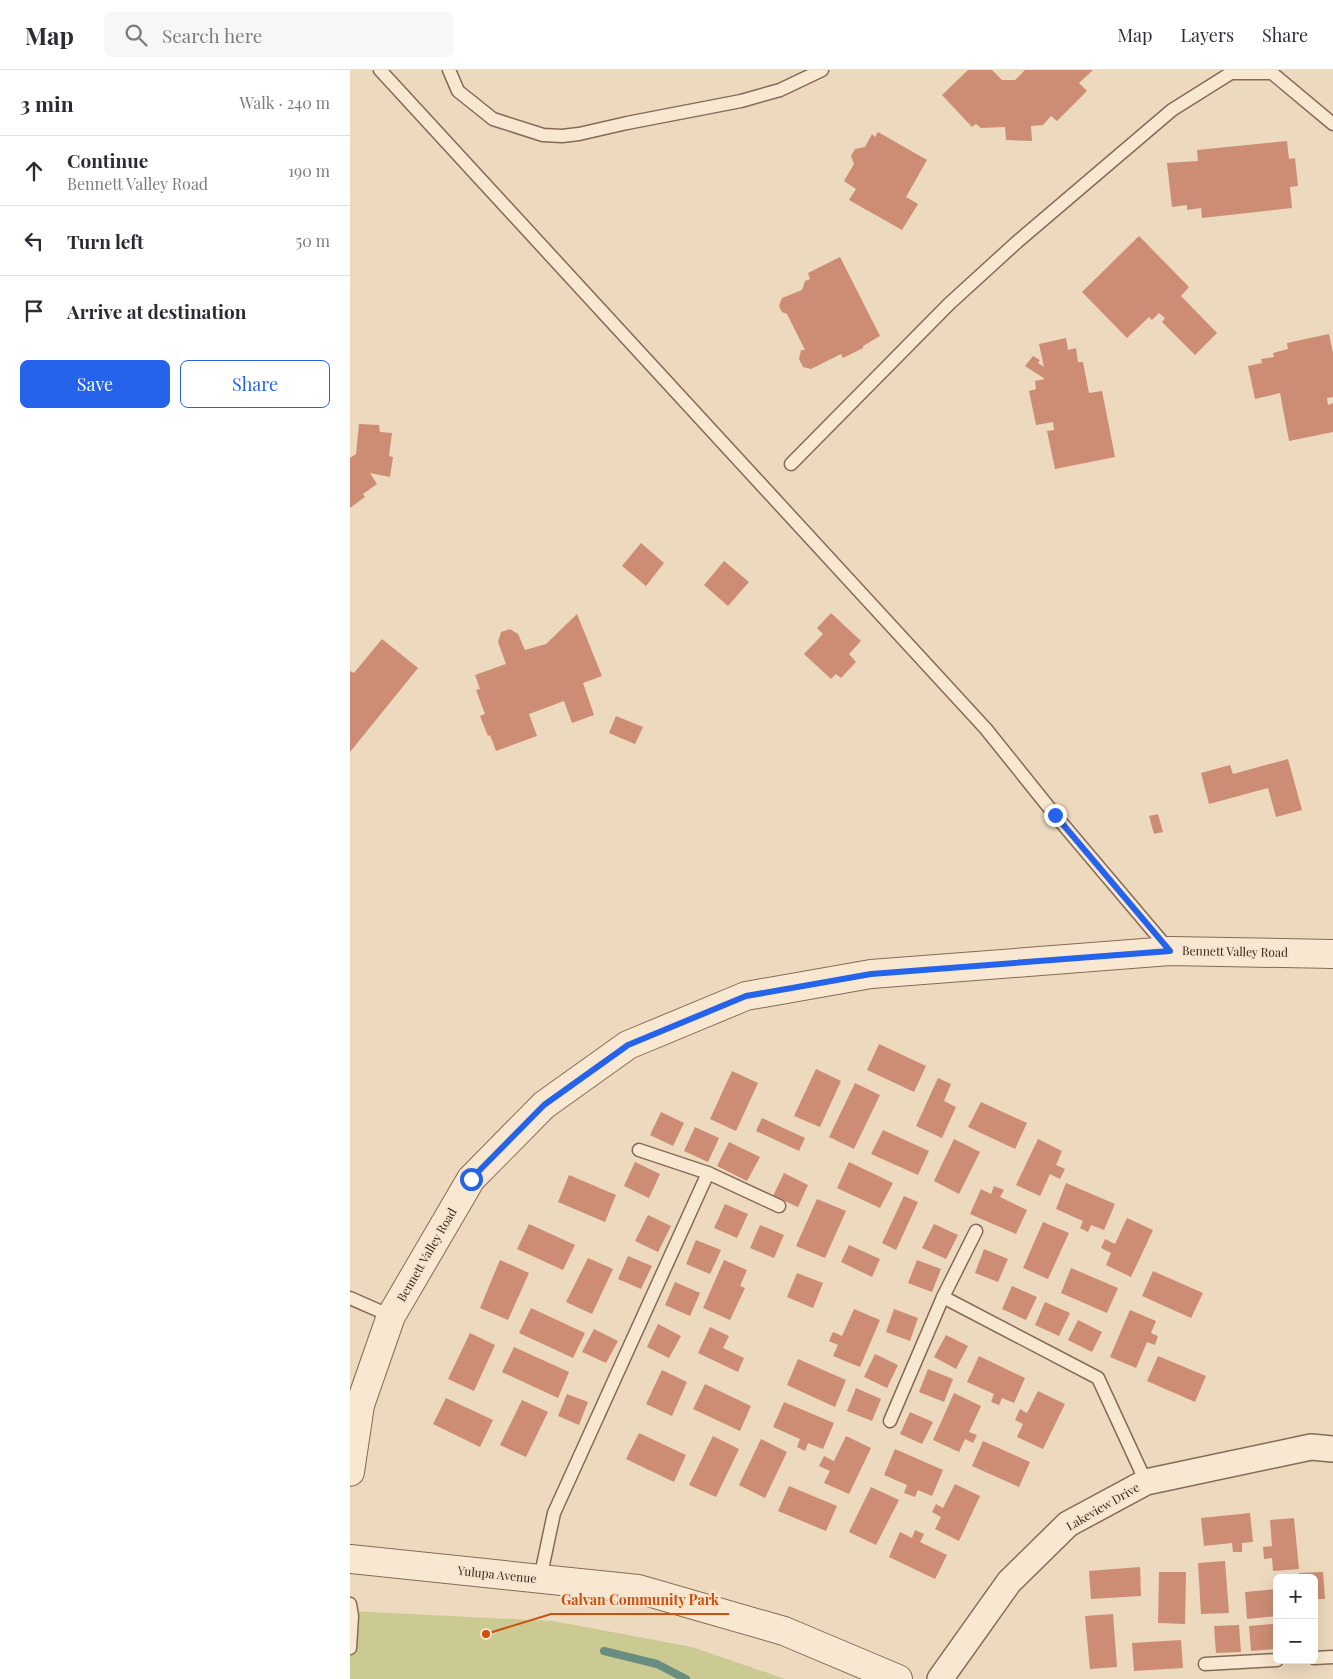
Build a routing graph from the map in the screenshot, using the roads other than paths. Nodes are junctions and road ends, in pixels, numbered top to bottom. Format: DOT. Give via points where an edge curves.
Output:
graph roads {
  1 [pos="380,70"];
  2 [pos="449,70"];
  3 [pos="822,70"];
  4 [pos="1331,117"];
  5 [pos="790,464"];
  6 [pos="1170,951"];
  7 [pos="1333,954"];
  8 [pos="639,1150"];
  9 [pos="708,1173"];
  10 [pos="779,1206"];
  11 [pos="976,1231"];
  12 [pos="943,1297"];
  13 [pos="350,1298"];
  14 [pos="391,1316"];
  15 [pos="890,1421"];
  16 [pos="1333,1449"];
  17 [pos="350,1472"];
  18 [pos="1146,1482"];
  19 [pos="350,1559"];
  20 [pos="540,1579"];
  21 [pos="350,1604"];
  22 [pos="350,1648"];
  23 [pos="1333,1657"];
  24 [pos="1318,1658"];
  25 [pos="1273,1660"];
  26 [pos="1205,1664"];
  27 [pos="898,1679"];
  28 [pos="940,1679"];
  1 -- 6 [label="lane" via="986,729"];
  2 -- 3 [label="lane" via="458,90 493,119 544,135 562,136 741,101 780,90"];
  4 -- 5 [label="lane" via="1272,72 1231,73 1172,110 949,304"];
  6 -- 7 [label="street, Bennett Valley Road"];
  6 -- 14 [label="street, Bennett Valley Road" via="871,974 746,996 628,1045 544,1105 471,1179"];
  8 -- 9 [label="lane"];
  9 -- 10 [label="lane"];
  9 -- 20 [label="lane" via="554,1513"];
  11 -- 12 [label="lane"];
  12 -- 15 [label="lane"];
  12 -- 18 [label="lane" via="1098,1378"];
  13 -- 14 [label="lane"];
  14 -- 17 [label="street, Bennett Valley Road" via="360,1405"];
  16 -- 18 [label="street, Lakeview Drive" via="1311,1447"];
  18 -- 28 [label="street, Lakeview Drive" via="1068,1524 1009,1582"];
  19 -- 20 [label="street, Yulupa Avenue"];
  20 -- 27 [label="street, Yulupa Avenue" via="638,1589 784,1631"];
  21 -- 22 [label="lane"];
  23 -- 24 [label="lane"];
  25 -- 26 [label="lane"];
}
